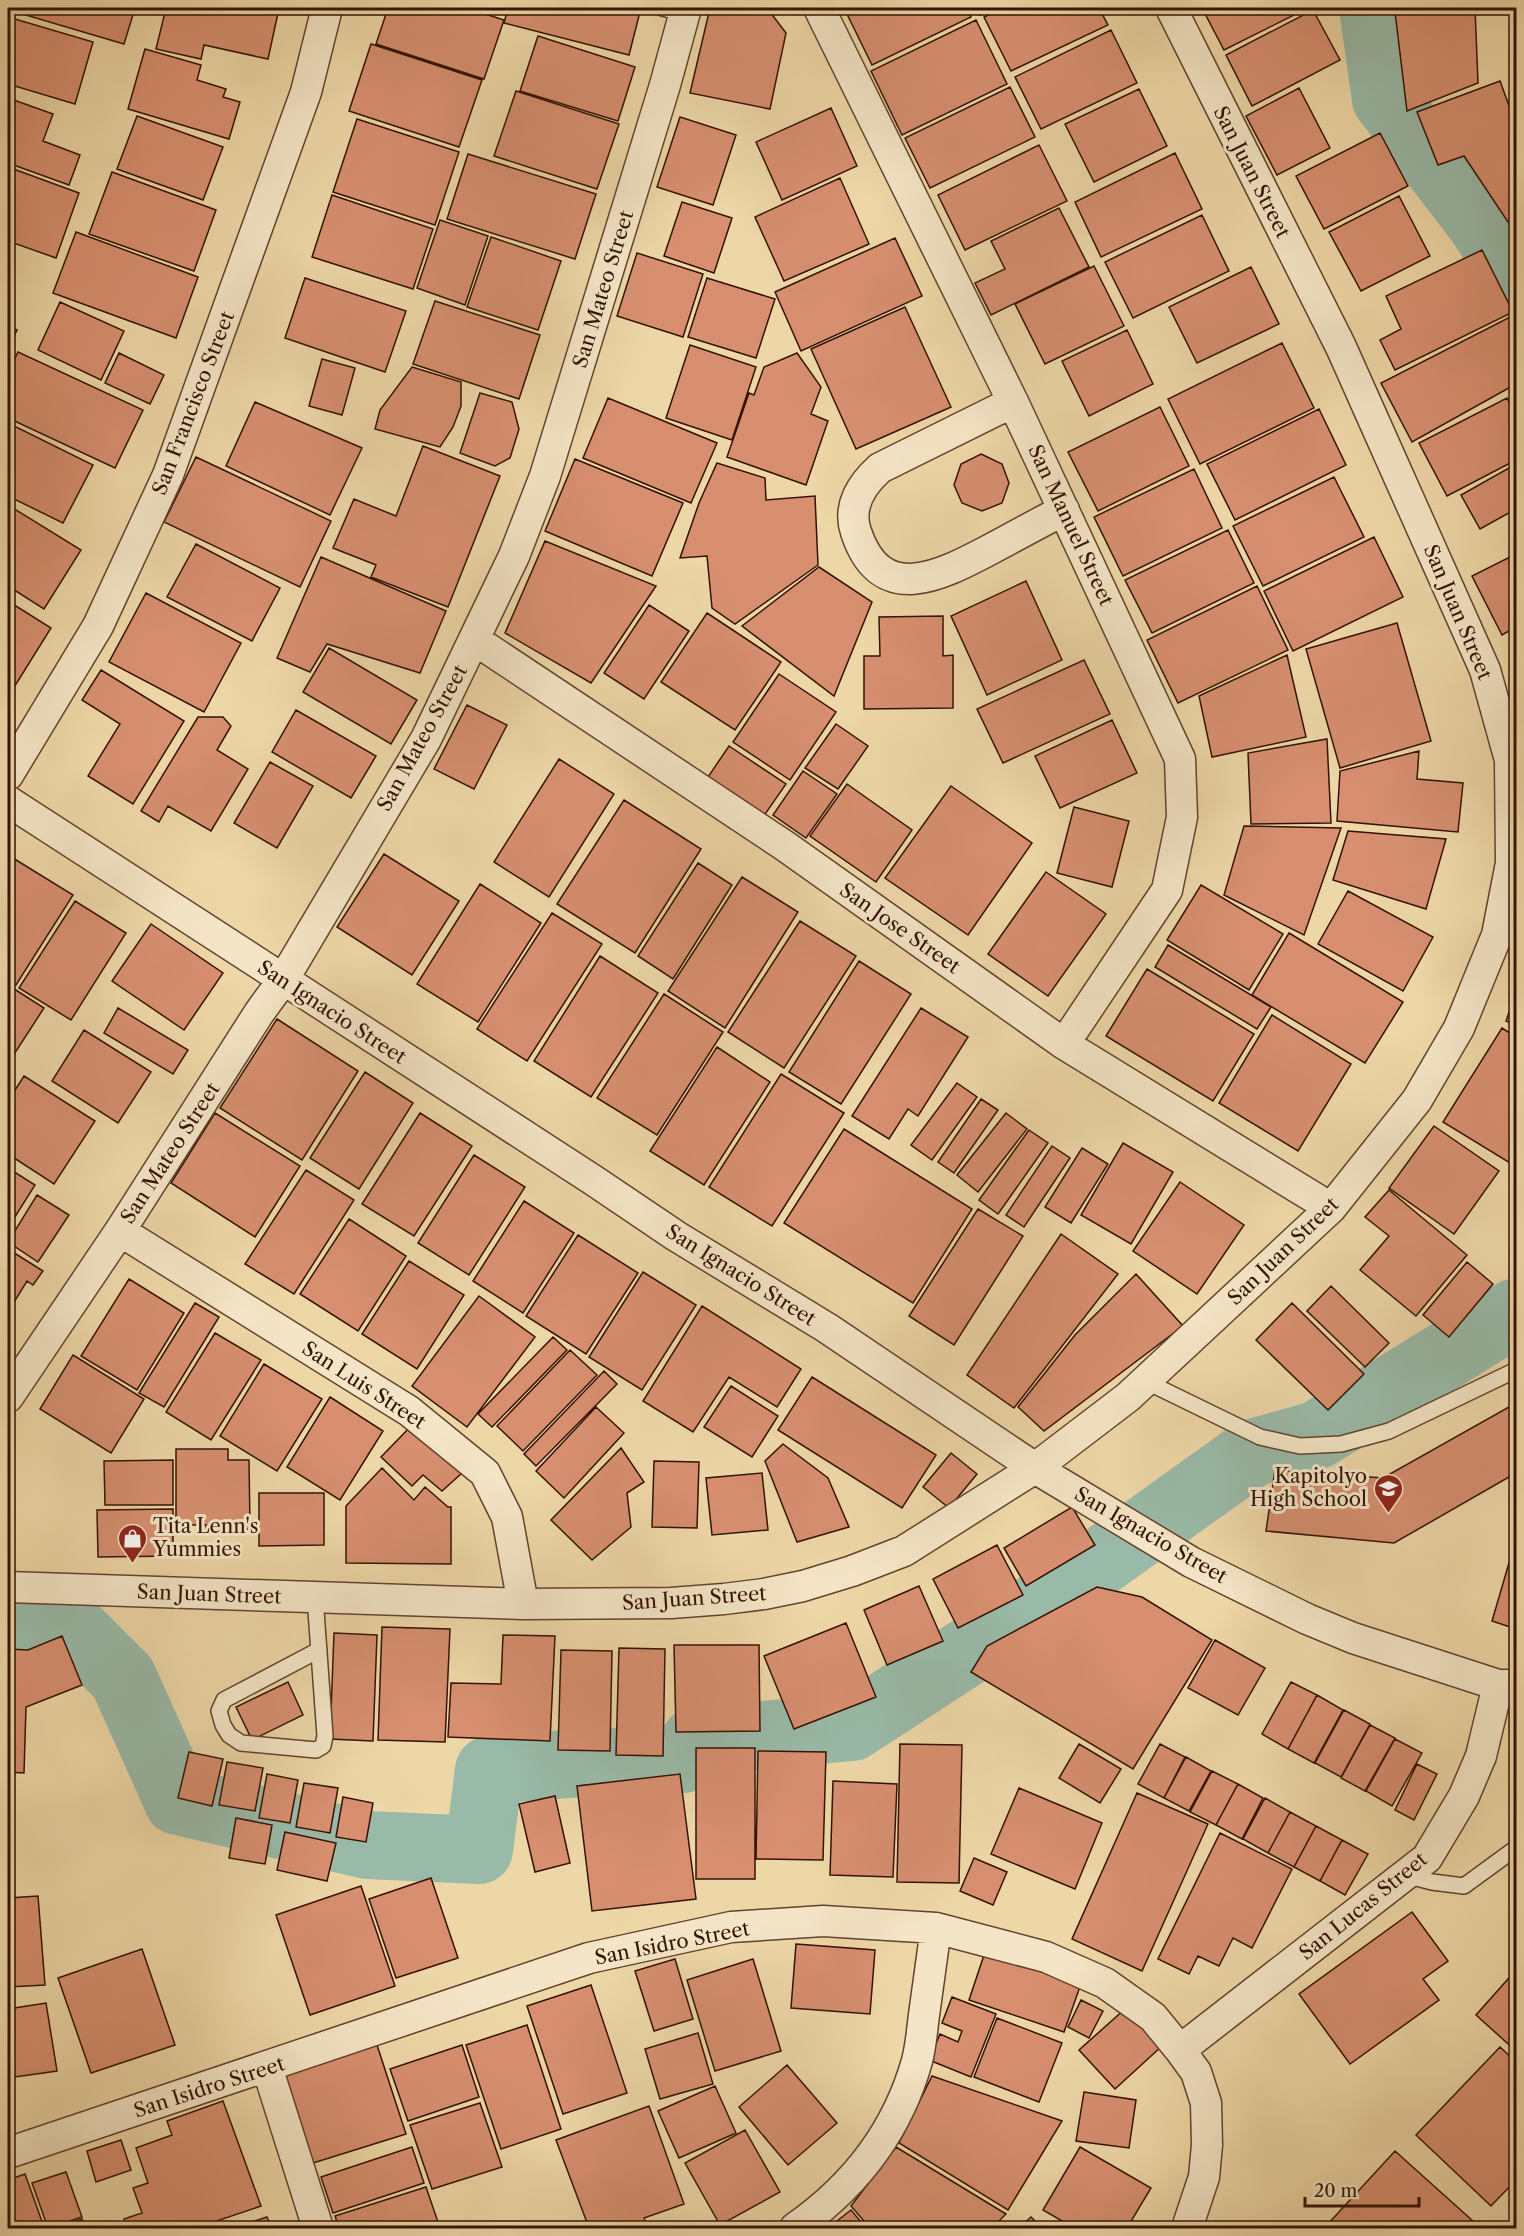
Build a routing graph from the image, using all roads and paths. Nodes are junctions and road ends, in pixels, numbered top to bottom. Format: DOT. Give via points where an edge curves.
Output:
graph roads {
  1 [pos="327,8"];
  2 [pos="819,8"];
  3 [pos="1171,8"];
  4 [pos="677,9"];
  5 [pos="1014,402"];
  6 [pos="1064,510"];
  7 [pos="475,640"];
  8 [pos="8,775"];
  9 [pos="8,801"];
  10 [pos="283,980"];
  11 [pos="1064,1044"];
  12 [pos="1331,1208"];
  13 [pos="120,1231"];
  14 [pos="1516,1370"];
  15 [pos="1145,1381"];
  16 [pos="8,1397"];
  17 [pos="1035,1468"];
  18 [pos="8,1587"];
  19 [pos="315,1598"];
  20 [pos="523,1604"];
  21 [pos="319,1650"];
  22 [pos="1509,1689"];
  23 [pos="1516,1848"];
  24 [pos="1405,1875"];
  25 [pos="936,1928"];
  26 [pos="1180,2050"];
  27 [pos="267,2067"];
  28 [pos="8,2153"];
  29 [pos="318,2229"];
  30 [pos="795,2229"];
  31 [pos="1187,2229"];
  1 -- 8 [label="street, San Francisco Street" via="306,92 168,475 98,626"];
  2 -- 5 [label="street, San Manuel Street"];
  3 -- 12 [label="street, San Juan Street" via="1341,346 1485,670 1510,760 1511,863 1497,935 1459,1028 1417,1100"];
  4 -- 7 [label="street, San Mateo Street" via="665,85 545,476"];
  5 -- 6 [label="street, San Manuel Street"];
  5 -- 6 [label="street" via="880,468 864,482 855,504 855,528 863,552 878,569 899,579 925,579 948,572"];
  6 -- 11 [label="street, San Manuel Street" via="1180,759 1182,817 1167,890"];
  7 -- 10 [label="street, San Mateo Street" via="426,739"];
  7 -- 11 [label="street, San Jose Street" via="785,846"];
  9 -- 10 [label="street, San Ignacio Street"];
  10 -- 13 [label="street, San Mateo Street"];
  10 -- 17 [label="street, San Ignacio Street" via="676,1236 827,1328"];
  11 -- 12 [label="street, San Jose Street"];
  12 -- 15 [label="street, San Juan Street"];
  13 -- 16 [label="street, San Mateo Street"];
  13 -- 20 [label="street, San Luis Street" via="409,1411 485,1473 507,1517"];
  14 -- 15 [label="lane" via="1389,1431 1341,1444 1300,1446 1260,1437"];
  15 -- 17 [label="street, San Juan Street"];
  17 -- 20 [label="street, San Juan Street" via="904,1551 803,1586 671,1603"];
  17 -- 22 [label="street, San Ignacio Street" via="1191,1562 1307,1619"];
  18 -- 19 [label="street, San Juan Street"];
  19 -- 20 [label="street, San Juan Street"];
  19 -- 21 [label="lane"];
  21 -- 21 [label="lane" via="323,1746 316,1750 241,1743 229,1735 219,1711 224,1700"];
  22 -- 24 [label="street, San Lucas Street" via="1464,1796 1427,1858"];
  23 -- 24 [label="lane" via="1464,1886"];
  24 -- 26 [label="street, San Lucas Street"];
  25 -- 26 [label="street, San Isidro Street" via="1046,1957 1105,1983 1153,2017"];
  25 -- 27 [label="street, San Isidro Street" via="823,1921 731,1928 589,1958"];
  25 -- 30 [label="street" via="918,2059 900,2106 883,2140 856,2176"];
  26 -- 31 [label="street, San Isidro Street" via="1196,2072 1206,2103 1203,2176"];
  27 -- 28 [label="street, San Isidro Street"];
  27 -- 29 [label="street"];
}
